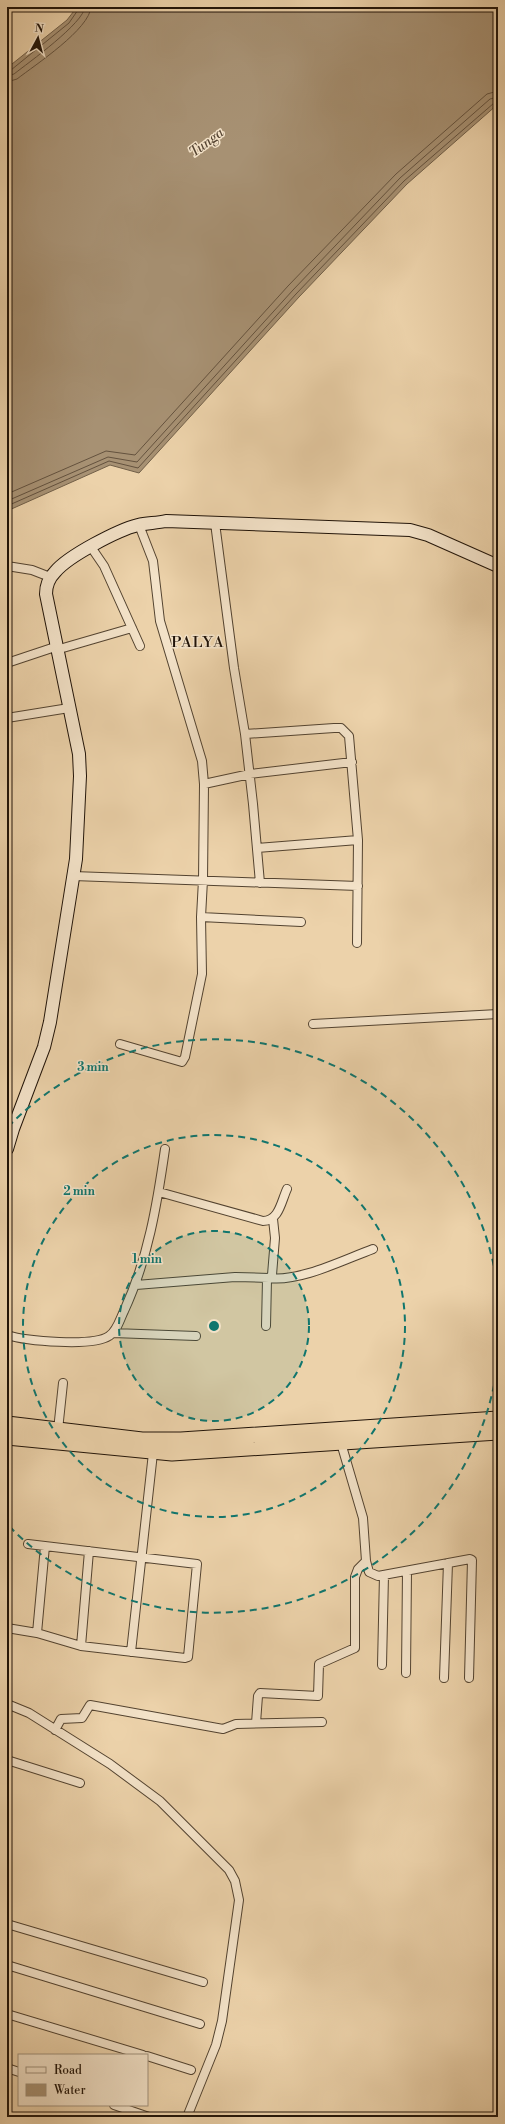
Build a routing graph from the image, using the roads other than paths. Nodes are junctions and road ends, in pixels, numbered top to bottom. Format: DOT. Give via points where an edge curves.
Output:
graph roads {
  1 [pos="215,523"];
  2 [pos="138,525"];
  3 [pos="91,547"];
  4 [pos="7,566"];
  5 [pos="498,566"];
  6 [pos="50,577"];
  7 [pos="132,628"];
  8 [pos="140,646"];
  9 [pos="56,648"];
  10 [pos="7,663"];
  11 [pos="68,708"];
  12 [pos="7,718"];
  13 [pos="245,734"];
  14 [pos="352,762"];
  15 [pos="250,774"];
  16 [pos="204,784"];
  17 [pos="358,840"];
  18 [pos="257,848"];
  19 [pos="73,876"];
  20 [pos="203,880"];
  21 [pos="260,883"];
  22 [pos="358,886"];
  23 [pos="201,917"];
  24 [pos="301,922"];
  25 [pos="357,943"];
  26 [pos="498,1014"];
  27 [pos="313,1024"];
  28 [pos="120,1044"];
  29 [pos="7,1150"];
  30 [pos="165,1150"];
  31 [pos="287,1189"];
  32 [pos="159,1192"];
  33 [pos="273,1219"];
  34 [pos="373,1249"];
  35 [pos="268,1278"];
  36 [pos="136,1285"];
  37 [pos="266,1326"];
  38 [pos="113,1333"];
  39 [pos="7,1335"];
  40 [pos="196,1336"];
  41 [pos="63,1383"];
  42 [pos="498,1420"];
  43 [pos="7,1424"];
  44 [pos="58,1430"];
  45 [pos="498,1432"];
  46 [pos="7,1437"];
  47 [pos="341,1443"];
  48 [pos="153,1453"];
  49 [pos="28,1544"];
  50 [pos="45,1546"];
  51 [pos="89,1551"];
  52 [pos="141,1557"];
  53 [pos="366,1561"];
  54 [pos="448,1563"];
  55 [pos="406,1571"];
  56 [pos="384,1575"];
  57 [pos="7,1628"];
  58 [pos="37,1633"];
  59 [pos="81,1646"];
  60 [pos="131,1652"];
  61 [pos="382,1664"];
  62 [pos="406,1673"];
  63 [pos="444,1678"];
  64 [pos="469,1678"];
  65 [pos="7,1704"];
  66 [pos="322,1722"];
  67 [pos="256,1723"];
  68 [pos="55,1730"];
  69 [pos="7,1760"];
  70 [pos="80,1783"];
  71 [pos="7,1924"];
  72 [pos="7,1965"];
  73 [pos="203,1982"];
  74 [pos="7,2014"];
  75 [pos="200,2024"];
  76 [pos="140,2054"];
  77 [pos="148,2056"];
  78 [pos="7,2068"];
  79 [pos="191,2070"];
  80 [pos="18,2072"];
  81 [pos="117,2106"];
  82 [pos="149,2117"];
  83 [pos="187,2117"];
  1 -- 2 [label="street" via="166,521"];
  1 -- 5 [label="street" via="410,530 428,535"];
  1 -- 13 [label="street"];
  2 -- 3 [label="street"];
  2 -- 16 [label="street" via="155,566 160,620 200,749"];
  3 -- 6 [label="street" via="56,570"];
  3 -- 7 [label="street" via="104,566"];
  4 -- 6 [label="street" via="32,570"];
  6 -- 9 [label="street" via="46,594"];
  7 -- 8 [label="street"];
  7 -- 9 [label="street"];
  9 -- 10 [label="street"];
  9 -- 11 [label="street"];
  11 -- 12 [label="street"];
  11 -- 19 [label="street" via="80,776"];
  13 -- 14 [label="street" via="341,728 349,736"];
  13 -- 15 [label="street"];
  14 -- 15 [label="street"];
  14 -- 17 [label="street"];
  15 -- 16 [label="street"];
  15 -- 18 [label="street"];
  16 -- 20 [label="street"];
  17 -- 18 [label="street"];
  17 -- 22 [label="street"];
  18 -- 21 [label="street"];
  19 -- 20 [label="street"];
  19 -- 29 [label="street" via="44,1047"];
  20 -- 21 [label="street"];
  20 -- 23 [label="street"];
  21 -- 22 [label="street"];
  22 -- 25 [label="street"];
  23 -- 24 [label="street"];
  23 -- 28 [label="street" via="202,974 185,1058 182,1062 177,1062"];
  26 -- 27 [label="street"];
  30 -- 32 [label="street"];
  31 -- 33 [label="street"];
  32 -- 33 [label="street" via="263,1221"];
  32 -- 36 [label="street"];
  33 -- 35 [label="street" via="275,1238 272,1275"];
  34 -- 35 [label="street" via="303,1274"];
  35 -- 36 [label="street" via="235,1277"];
  35 -- 37 [label="street"];
  36 -- 38 [label="street"];
  38 -- 39 [label="street" via="99,1341 82,1342"];
  38 -- 40 [label="street"];
  41 -- 44 [label="street"];
  42 -- 44 [label="highway" via="181,1440 142,1440"];
  43 -- 44 [label="highway"];
  45 -- 47 [label="highway"];
  46 -- 48 [label="highway"];
  47 -- 48 [label="highway" via="172,1454"];
  47 -- 53 [label="street" via="363,1518"];
  48 -- 52 [label="street"];
  49 -- 50 [label="street"];
  50 -- 51 [label="street"];
  50 -- 58 [label="street"];
  51 -- 52 [label="street"];
  51 -- 59 [label="street"];
  52 -- 60 [label="street"];
  52 -- 60 [label="street" via="198,1565 188,1657"];
  53 -- 56 [label="street" via="369,1572"];
  53 -- 67 [label="street" via="358,1569 355,1577 355,1648 319,1664 318,1696 260,1693"];
  54 -- 55 [label="street"];
  54 -- 63 [label="street"];
  54 -- 64 [label="street" via="472,1560"];
  55 -- 56 [label="street"];
  55 -- 62 [label="street"];
  56 -- 61 [label="street"];
  57 -- 58 [label="street"];
  58 -- 59 [label="street"];
  59 -- 60 [label="street"];
  65 -- 68 [label="street"];
  66 -- 67 [label="street"];
  67 -- 68 [label="street" via="236,1724 223,1729 90,1705 82,1718 61,1719"];
  68 -- 83 [label="street" via="110,1764 160,1801 212,1852 236,1881 239,1900 222,2021 216,2046"];
  69 -- 70 [label="street"];
  71 -- 73 [label="street"];
  72 -- 75 [label="street"];
  74 -- 76 [label="street"];
  77 -- 79 [label="street"];
  78 -- 80 [label="street"];
  81 -- 82 [label="street"];
}
